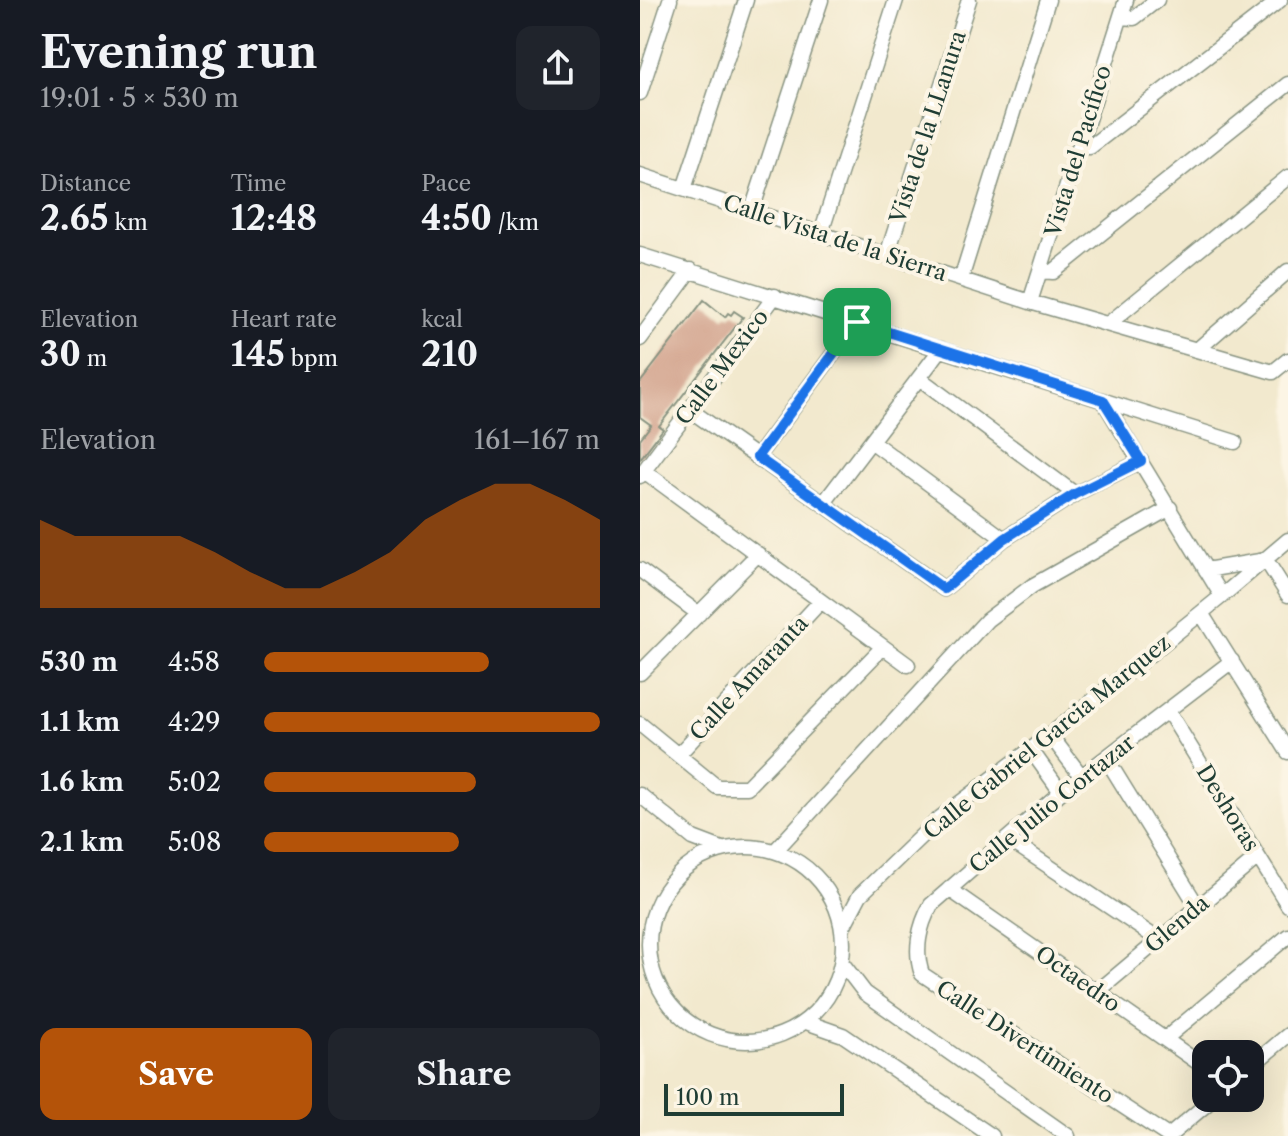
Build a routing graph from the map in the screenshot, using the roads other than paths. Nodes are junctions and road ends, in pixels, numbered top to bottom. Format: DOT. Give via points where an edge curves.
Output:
graph roads {
  1 [pos="670,0"];
  2 [pos="746,0"];
  3 [pos="821,0"];
  4 [pos="896,0"];
  5 [pos="969,0"];
  6 [pos="1048,0"];
  7 [pos="1126,0"];
  8 [pos="1157,0"];
  9 [pos="1280,0"];
  10 [pos="1121,17"];
  11 [pos="1288,84"];
  12 [pos="640,93"];
  13 [pos="1079,147"];
  14 [pos="640,175"];
  15 [pos="1288,177"];
  16 [pos="684,189"];
  17 [pos="752,210"];
  18 [pos="821,233"];
  19 [pos="640,255"];
  20 [pos="887,255"];
  21 [pos="691,270"];
  22 [pos="1040,271"];
  23 [pos="1288,271"];
  24 [pos="961,279"];
  25 [pos="775,296"];
  26 [pos="1030,302"];
  27 [pos="857,322"];
  28 [pos="1108,324"];
  29 [pos="640,339"];
  30 [pos="941,349"];
  31 [pos="1197,350"];
  32 [pos="1288,360"];
  33 [pos="919,378"];
  34 [pos="1103,400"];
  35 [pos="690,410"];
  36 [pos="871,441"];
  37 [pos="1235,442"];
  38 [pos="757,457"];
  39 [pos="1141,461"];
  40 [pos="642,474"];
  41 [pos="1075,494"];
  42 [pos="823,504"];
  43 [pos="1170,508"];
  44 [pos="1004,539"];
  45 [pos="1288,540"];
  46 [pos="758,554"];
  47 [pos="1266,560"];
  48 [pos="640,570"];
  49 [pos="1206,570"];
  50 [pos="1288,595"];
  51 [pos="1222,596"];
  52 [pos="821,601"];
  53 [pos="1201,613"];
  54 [pos="699,614"];
  55 [pos="883,647"];
  56 [pos="1232,661"];
  57 [pos="908,665"];
  58 [pos="640,673"];
  59 [pos="1168,711"];
  60 [pos="640,724"];
  61 [pos="1050,735"];
  62 [pos="1031,750"];
  63 [pos="1288,752"];
  64 [pos="678,755"];
  65 [pos="1106,758"];
  66 [pos="1082,777"];
  67 [pos="1061,792"];
  68 [pos="640,795"];
  69 [pos="1008,839"];
  70 [pos="722,849"];
  71 [pos="775,851"];
  72 [pos="1258,857"];
  73 [pos="949,889"];
  74 [pos="1288,905"];
  75 [pos="1198,907"];
  76 [pos="843,927"];
  77 [pos="1288,936"];
  78 [pos="1159,940"];
  79 [pos="644,941"];
  80 [pos="842,963"];
  81 [pos="922,974"];
  82 [pos="1097,992"];
  83 [pos="806,1022"];
  84 [pos="1288,1035"];
  85 [pos="1165,1039"];
  86 [pos="1264,1055"];
  87 [pos="1192,1058"];
  88 [pos="1197,1112"];
  89 [pos="992,1136"];
  90 [pos="1068,1136"];
  91 [pos="1168,1136"];
  1 -- 12 [label="street"];
  2 -- 16 [label="street"];
  3 -- 17 [label="street"];
  4 -- 18 [label="street"];
  5 -- 20 [label="street, Vista de la LLanura"];
  6 -- 24 [label="street"];
  7 -- 10 [label="street, Vista del Pacífico"];
  8 -- 10 [label="street" via="1134,18"];
  9 -- 13 [label="street" via="1090,147"];
  10 -- 13 [label="street, Vista del Pacífico"];
  11 -- 22 [label="street" via="1053,272"];
  13 -- 22 [label="street, Vista del Pacífico"];
  14 -- 16 [label="street, Calle Vista de la Sierra"];
  15 -- 28 [label="street"];
  16 -- 17 [label="street, Calle Vista de la Sierra"];
  17 -- 18 [label="street, Calle Vista de la Sierra"];
  18 -- 20 [label="street, Calle Vista de la Sierra"];
  19 -- 21 [label="street"];
  20 -- 24 [label="street, Calle Vista de la Sierra"];
  21 -- 25 [label="street"];
  21 -- 29 [label="street"];
  22 -- 26 [label="street, Vista del Pacífico"];
  23 -- 31 [label="street"];
  24 -- 26 [label="street, Calle Vista de la Sierra"];
  25 -- 27 [label="street"];
  25 -- 35 [label="street, Calle Mexico"];
  26 -- 28 [label="street, Calle Vista de la Sierra"];
  27 -- 30 [label="street"];
  27 -- 38 [label="street"];
  28 -- 31 [label="street, Calle Vista de la Sierra"];
  30 -- 33 [label="street"];
  30 -- 34 [label="street"];
  31 -- 32 [label="street, Calle Vista de la Sierra" via="1273,372"];
  33 -- 36 [label="street"];
  33 -- 41 [label="street"];
  34 -- 37 [label="street"];
  34 -- 39 [label="street"];
  35 -- 38 [label="street"];
  35 -- 40 [label="street, Calle Mexico"];
  36 -- 42 [label="street"];
  36 -- 44 [label="street"];
  38 -- 42 [label="street"];
  39 -- 41 [label="street"];
  39 -- 43 [label="street"];
  40 -- 46 [label="street"];
  41 -- 44 [label="street"];
  42 -- 44 [label="street" via="944,589"];
  43 -- 49 [label="street"];
  43 -- 71 [label="street" via="1032,586 987,620"];
  45 -- 47 [label="street, Calle Gabriel Garcia Marquez"];
  46 -- 52 [label="street"];
  46 -- 54 [label="street"];
  47 -- 49 [label="street"];
  47 -- 50 [label="street"];
  47 -- 51 [label="street, Calle Gabriel Garcia Marquez"];
  48 -- 54 [label="street"];
  49 -- 51 [label="street"];
  51 -- 53 [label="street, Calle Gabriel Garcia Marquez"];
  52 -- 55 [label="street"];
  52 -- 64 [label="street, Calle Amaranta"];
  53 -- 56 [label="street"];
  53 -- 61 [label="street, Calle Gabriel Garcia Marquez"];
  54 -- 58 [label="street"];
  55 -- 57 [label="street"];
  55 -- 64 [label="street" via="747,787 717,787"];
  56 -- 59 [label="street, Calle Julio Cortazar"];
  56 -- 63 [label="street"];
  59 -- 65 [label="street, Calle Julio Cortazar"];
  59 -- 72 [label="street, Deshoras"];
  60 -- 64 [label="street"];
  61 -- 62 [label="street, Calle Gabriel Garcia Marquez"];
  61 -- 66 [label="street"];
  62 -- 67 [label="street"];
  62 -- 76 [label="street, Calle Gabriel Garcia Marquez" via="940,818 860,895"];
  65 -- 66 [label="street, Calle Julio Cortazar"];
  65 -- 75 [label="street"];
  66 -- 67 [label="street, Calle Julio Cortazar"];
  67 -- 69 [label="street, Calle Julio Cortazar"];
  68 -- 70 [label="street" via="693,838"];
  69 -- 73 [label="street, Calle Julio Cortazar"];
  69 -- 78 [label="street"];
  70 -- 71 [label="street" via="749,846"];
  70 -- 79 [label="street" via="677,875 661,896"];
  71 -- 76 [label="street" via="820,880"];
  72 -- 74 [label="street, Deshoras"];
  72 -- 75 [label="street, Glenda"];
  73 -- 81 [label="street, Calle Julio Cortazar" via="922,920 917,958"];
  73 -- 82 [label="street, Octaedro"];
  75 -- 78 [label="street, Glenda"];
  76 -- 80 [label="street"];
  77 -- 85 [label="street"];
  78 -- 82 [label="street, Glenda"];
  79 -- 83 [label="street" via="665,998 682,1018 705,1032 730,1041 757,1041"];
  80 -- 83 [label="street" via="825,1003"];
  80 -- 90 [label="street" via="865,993"];
  81 -- 91 [label="street, Calle Divertimiento"];
  82 -- 85 [label="street, Octaedro"];
  83 -- 89 [label="street" via="843,1035"];
  84 -- 86 [label="street"];
  85 -- 87 [label="street, Octaedro"];
  88 -- 91 [label="street"];
}
